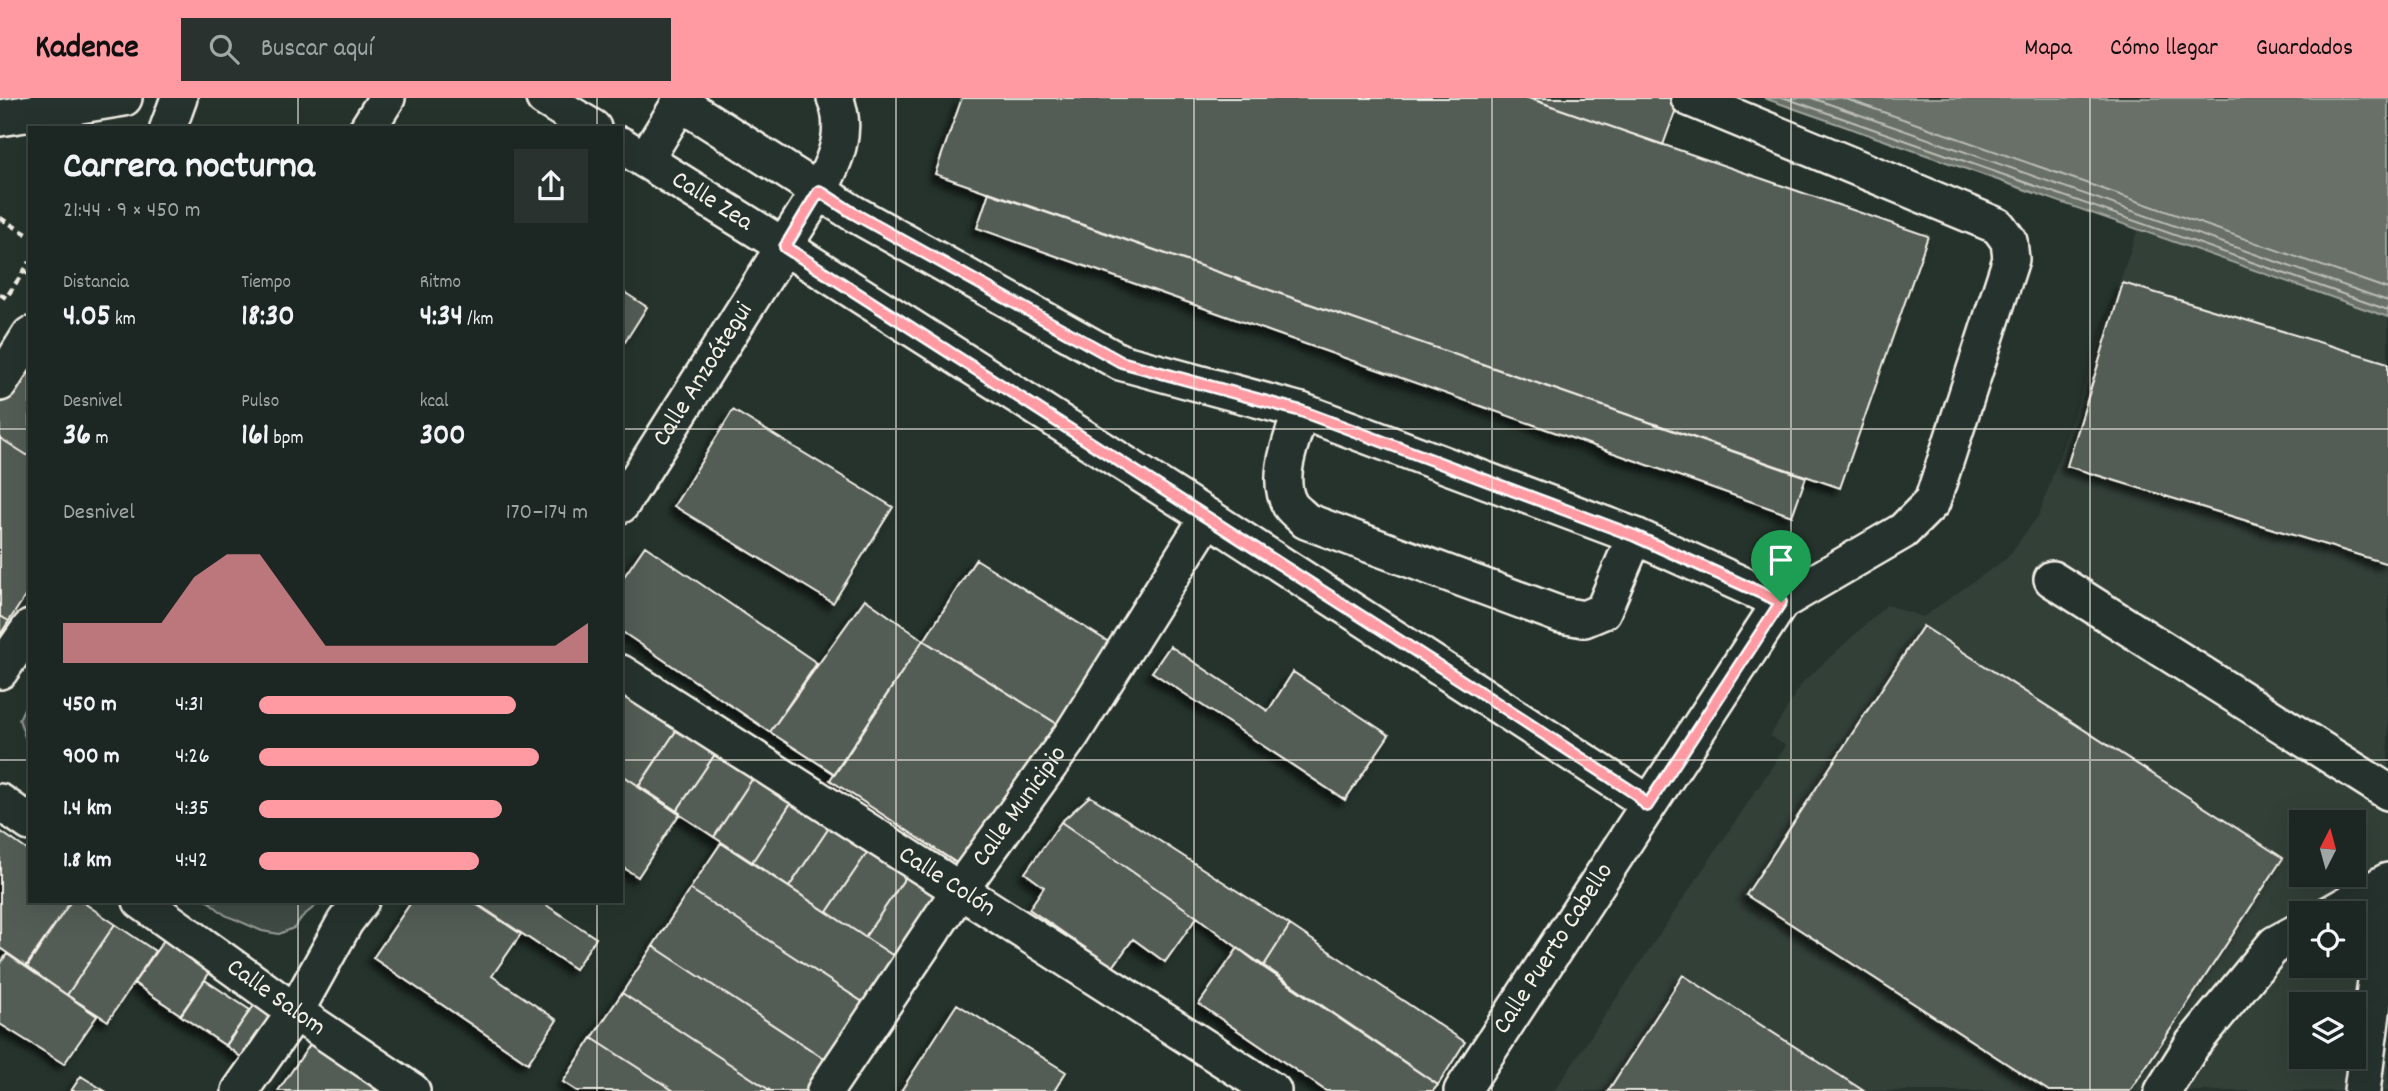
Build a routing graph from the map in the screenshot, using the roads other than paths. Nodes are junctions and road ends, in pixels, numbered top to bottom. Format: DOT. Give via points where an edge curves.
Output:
graph roads {
  1 [pos="124,98"];
  2 [pos="179,98"];
  3 [pos="387,98"];
  4 [pos="544,98"];
  5 [pos="835,98"];
  6 [pos="1689,98"];
  7 [pos="681,100"];
  8 [pos="0,118"];
  9 [pos="169,126"];
  10 [pos="369,126"];
  11 [pos="590,126"];
  12 [pos="633,153"];
  13 [pos="819,191"];
  14 [pos="785,247"];
  15 [pos="28,338"];
  16 [pos="0,383"];
  17 [pos="1301,411"];
  18 [pos="623,502"];
  19 [pos="1208,517"];
  20 [pos="1635,536"];
  21 [pos="2052,579"];
  22 [pos="1781,602"];
  23 [pos="28,631"];
  24 [pos="0,671"];
  25 [pos="623,674"];
  26 [pos="2388,792"];
  27 [pos="0,802"];
  28 [pos="1647,806"];
  29 [pos="28,822"];
  30 [pos="2388,881"];
  31 [pos="2388,887"];
  32 [pos="958,891"];
  33 [pos="2353,901"];
  34 [pos="144,903"];
  35 [pos="359,903"];
  36 [pos="2289,936"];
  37 [pos="295,1012"];
  38 [pos="240,1091"];
  39 [pos="412,1091"];
  40 [pos="825,1091"];
  41 [pos="1273,1091"];
  42 [pos="1462,1091"];
  43 [pos="2163,1091"];
  44 [pos="2362,1091"];
  1 -- 8 [label="street"];
  2 -- 9 [label="street"];
  3 -- 10 [label="street"];
  4 -- 11 [label="street"];
  5 -- 13 [label="street, Calle Anzoátegui" via="843,124 837,154"];
  6 -- 22 [label="street" via="1998,226 2009,241 2011,259 1932,502 1903,531"];
  7 -- 12 [label="street"];
  7 -- 13 [label="street"];
  12 -- 14 [label="street, Calle Zea"];
  13 -- 14 [label="street, Calle Anzoátegui"];
  13 -- 17 [label="street" via="1121,362"];
  14 -- 18 [label="street, Calle Anzoátegui"];
  14 -- 19 [label="street, Calle Zea"];
  15 -- 16 [label="street"];
  17 -- 20 [label="street"];
  17 -- 20 [label="street" via="1284,484 1290,505 1319,526 1562,615 1584,619 1603,611"];
  19 -- 28 [label="street, Calle Zea" via="1636,794"];
  19 -- 32 [label="street, Calle Municipio" via="1072,733"];
  20 -- 22 [label="street"];
  21 -- 26 [label="street"];
  22 -- 28 [label="street, Calle Puerto Cabello"];
  23 -- 24 [label="street"];
  25 -- 32 [label="street, Calle Colón"];
  27 -- 29 [label="street"];
  28 -- 42 [label="street, Calle Puerto Cabello"];
  30 -- 33 [label="street"];
  31 -- 44 [label="street"];
  32 -- 40 [label="street, Calle Municipio"];
  32 -- 41 [label="street, Calle Colón"];
  34 -- 37 [label="street, Calle Salom"];
  35 -- 37 [label="street"];
  36 -- 43 [label="street" via="2275,944 2192,1045"];
  37 -- 38 [label="street"];
  37 -- 39 [label="street, Calle Salom"];
}
